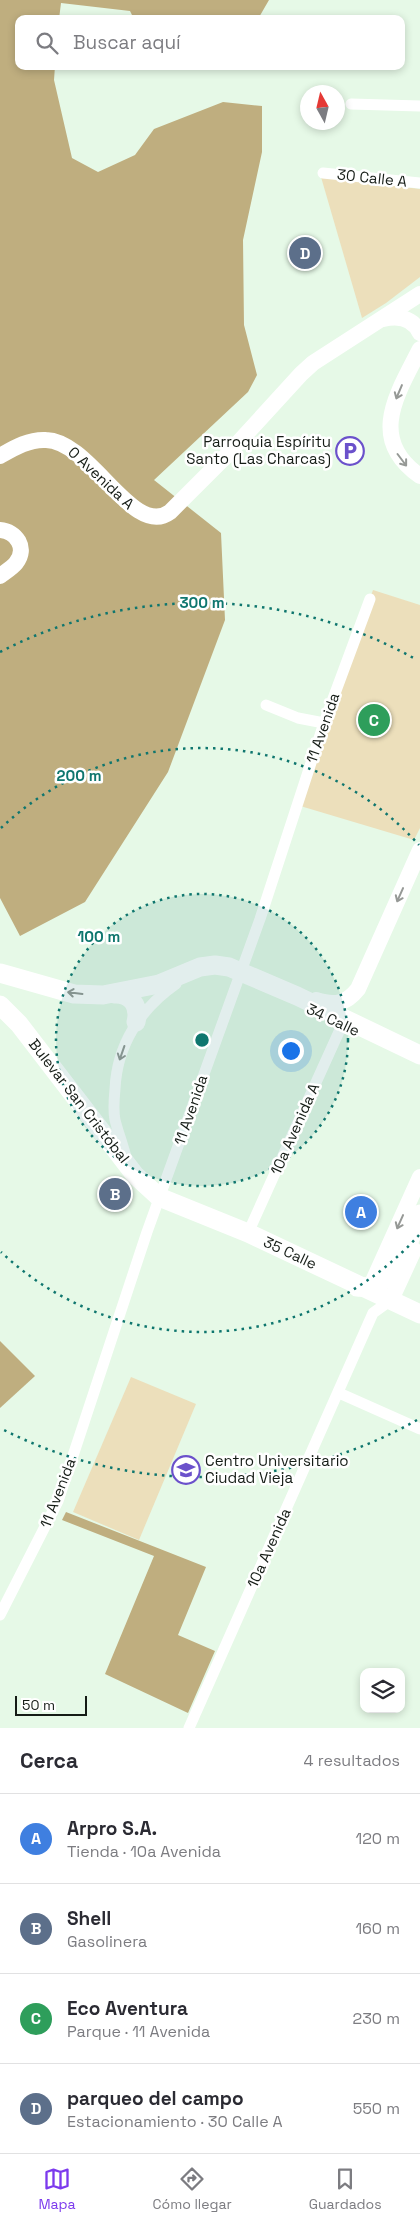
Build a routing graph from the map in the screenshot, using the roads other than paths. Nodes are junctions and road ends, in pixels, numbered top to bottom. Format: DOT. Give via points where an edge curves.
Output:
graph roads {
  1 [pos="351,104"];
  2 [pos="420,106"];
  3 [pos="324,173"];
  4 [pos="420,183"];
  5 [pos="420,294"];
  6 [pos="383,319"];
  7 [pos="420,334"];
  8 [pos="420,349"];
  9 [pos="0,456"];
  10 [pos="420,476"];
  11 [pos="0,530"];
  12 [pos="0,576"];
  13 [pos="370,600"];
  14 [pos="266,705"];
  15 [pos="324,723"];
  16 [pos="420,850"];
  17 [pos="200,967"];
  18 [pos="240,971"];
  19 [pos="0,973"];
  20 [pos="264,981"];
  21 [pos="113,994"];
  22 [pos="298,996"];
  23 [pos="0,1005"];
  24 [pos="136,1022"];
  25 [pos="342,1025"];
  26 [pos="413,1052"];
  27 [pos="129,1166"];
  28 [pos="420,1178"];
  29 [pos="167,1201"];
  30 [pos="420,1214"];
  31 [pos="241,1236"];
  32 [pos="420,1236"];
  33 [pos="369,1290"];
  34 [pos="391,1300"];
  35 [pos="373,1314"];
  36 [pos="420,1314"];
  37 [pos="339,1393"];
  38 [pos="420,1429"];
  39 [pos="0,1615"];
  40 [pos="190,1728"];
  1 -- 2 [label="street"];
  3 -- 4 [label="street, 30 Calle A"];
  5 -- 6 [label="main road, 0 Avenida A"];
  6 -- 7 [label="main road" via="408,319"];
  6 -- 9 [label="main road, 0 Avenida A" via="313,363 228,455 170,512 160,517 149,517 134,509 80,455 63,443 29,442"];
  8 -- 10 [label="main road, one-way" via="400,388 389,426 402,461"];
  11 -- 12 [label="main road" via="16,537 21,550 17,562"];
  13 -- 15 [label="street, 11 Avenida"];
  14 -- 15 [label="street" via="298,718"];
  15 -- 18 [label="street, 11 Avenida"];
  16 -- 22 [label="main road, one-way" via="353,995 334,1005"];
  17 -- 18 [label="main road" via="215,965"];
  17 -- 21 [label="main road" via="160,984"];
  17 -- 24 [label="street" via="166,990"];
  18 -- 20 [label="main road, 34 Calle"];
  18 -- 29 [label="street, 11 Avenida" via="166,1181"];
  21 -- 19 [label="main road, one-way" via="74,994"];
  20 -- 22 [label="main road, 34 Calle"];
  20 -- 25 [label="main road, 34 Calle" via="294,1002"];
  21 -- 24 [label="main road" via="127,996 133,1001 137,1008"];
  22 -- 26 [label="main road, 34 Calle"];
  23 -- 27 [label="main road, Bulevar San Cristóbal" via="19,1024"];
  24 -- 27 [label="street, one-way" via="126,1040 115,1078 115,1119"];
  25 -- 26 [label="main road, 34 Calle"];
  25 -- 31 [label="street, 10a Avenida A"];
  27 -- 29 [label="main road, Bulevar San Cristóbal" via="143,1184"];
  28 -- 33 [label="main road, one-way"];
  29 -- 31 [label="main road, Bulevar San Cristóbal"];
  29 -- 39 [label="street, 11 Avenida" via="58,1501"];
  30 -- 31 [label="main road" via="394,1271 379,1282 362,1287 337,1281"];
  31 -- 33 [label="main road, 35 Calle"];
  32 -- 34 [label="main road, 10a Avenida"];
  33 -- 34 [label="main road, 35 Calle"];
  33 -- 35 [label="street"];
  34 -- 35 [label="street, 10a Avenida"];
  34 -- 36 [label="main road, 35 Calle"];
  35 -- 37 [label="street, 10a Avenida"];
  37 -- 38 [label="street"];
  37 -- 40 [label="street, 10a Avenida"];
}
